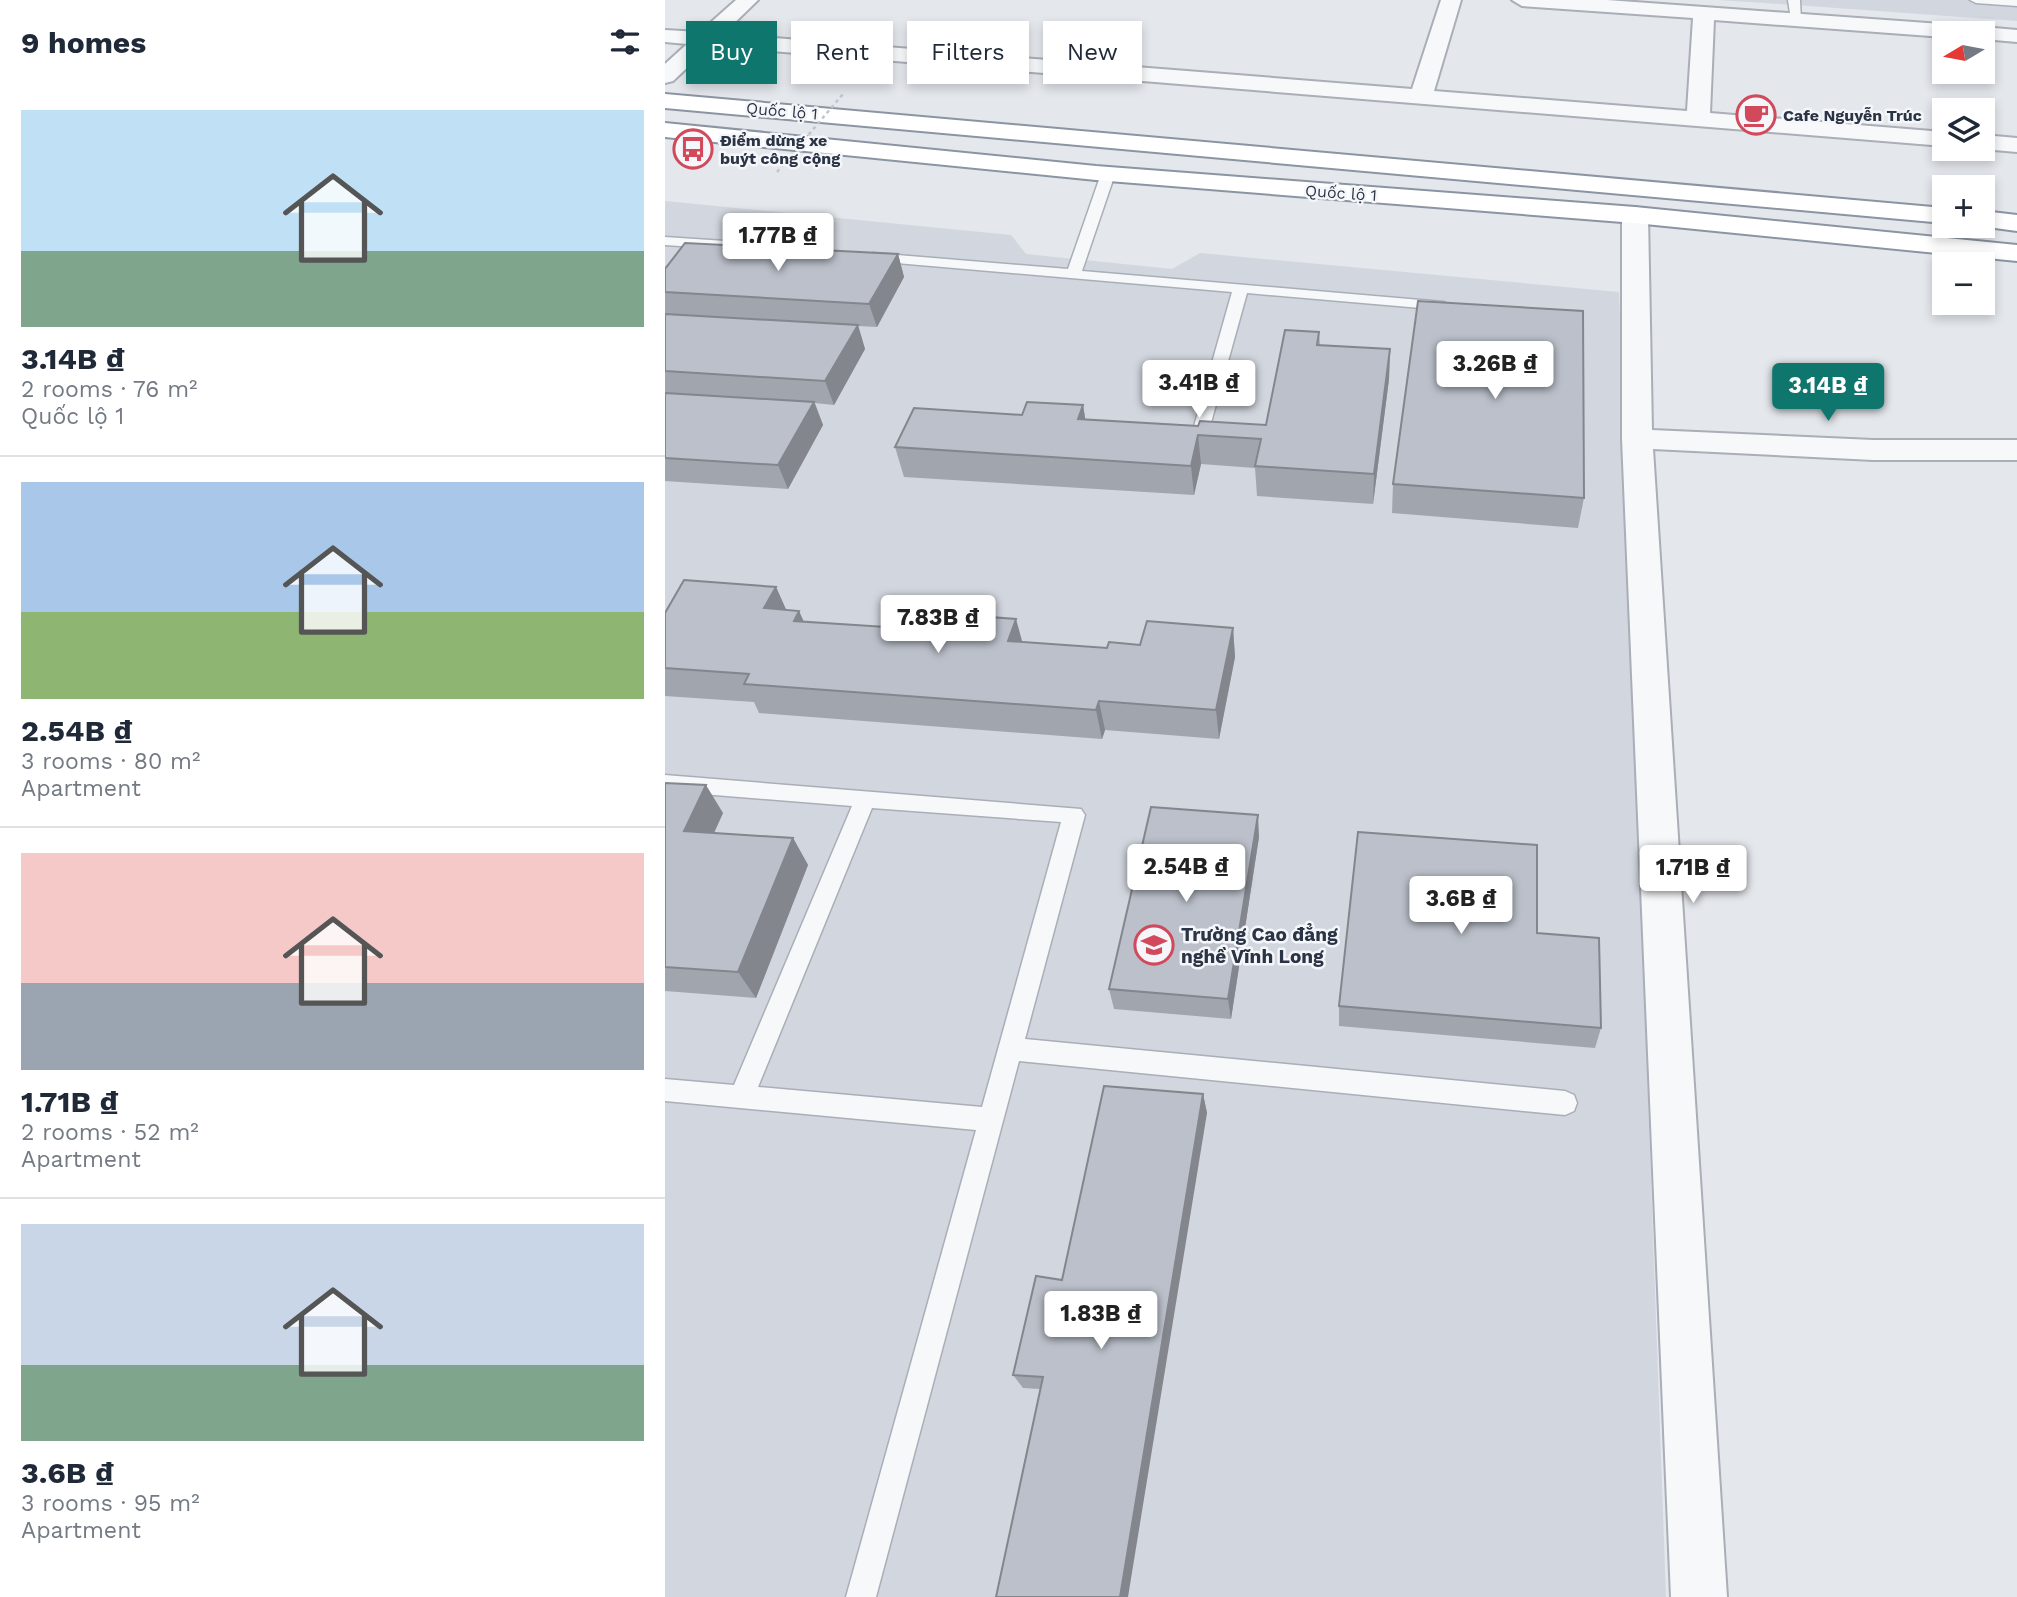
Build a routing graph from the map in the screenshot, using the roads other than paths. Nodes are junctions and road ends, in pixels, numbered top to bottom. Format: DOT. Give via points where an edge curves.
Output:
graph roads {
  1 [pos="748,0"];
  2 [pos="1451,0"];
  3 [pos="1521,0"];
  4 [pos="1976,0"];
  5 [pos="2017,4"];
  6 [pos="1795,10"];
  7 [pos="1704,13"];
  8 [pos="725,21"];
  9 [pos="1932,27"];
  10 [pos="1995,34"];
  11 [pos="665,36"];
  12 [pos="2017,36"];
  13 [pos="686,38"];
  14 [pos="777,45"];
  15 [pos="686,57"];
  16 [pos="665,76"];
  17 [pos="1421,97"];
  18 [pos="665,100"];
  19 [pos="1698,119"];
  20 [pos="665,130"];
  21 [pos="1932,138"];
  22 [pos="1108,174"];
  23 [pos="1635,215"];
  24 [pos="1932,215"];
  25 [pos="1995,220"];
  26 [pos="2017,223"];
  27 [pos="665,241"];
  28 [pos="762,248"];
  29 [pos="2017,253"];
  30 [pos="858,255"];
  31 [pos="1074,272"];
  32 [pos="1241,288"];
  33 [pos="1462,308"];
  34 [pos="1199,437"];
  35 [pos="1637,439"];
  36 [pos="2017,450"];
  37 [pos="665,783"];
  38 [pos="865,800"];
  39 [pos="1012,1049"];
  40 [pos="665,1090"];
  41 [pos="741,1098"];
  42 [pos="1565,1103"];
  43 [pos="993,1121"];
  44 [pos="861,1597"];
  45 [pos="1699,1597"];
  1 -- 8 [label="street"];
  2 -- 17 [label="street"];
  3 -- 7 [label="street"];
  4 -- 5 [label="lane"];
  6 -- 7 [label="street"];
  6 -- 9 [label="street"];
  7 -- 19 [label="street"];
  10 -- 12 [label="street"];
  11 -- 13 [label="street"];
  14 -- 17 [label="street"];
  15 -- 16 [label="street"];
  17 -- 19 [label="street"];
  18 -- 24 [label="highway, Quốc lộ 1"];
  19 -- 21 [label="street"];
  20 -- 22 [label="highway, Quốc lộ 1"];
  22 -- 23 [label="highway, Quốc lộ 1"];
  22 -- 31 [label="lane"];
  23 -- 29 [label="highway, Quốc lộ 1"];
  23 -- 35 [label="street"];
  25 -- 26 [label="highway"];
  27 -- 28 [label="lane"];
  30 -- 31 [label="lane"];
  31 -- 32 [label="lane"];
  32 -- 33 [label="lane"];
  32 -- 34 [label="lane"];
  35 -- 36 [label="street" via="1873,450"];
  35 -- 45 [label="street"];
  37 -- 38 [label="lane"];
  38 -- 39 [label="lane" via="1074,815"];
  38 -- 41 [label="lane"];
  39 -- 42 [label="lane"];
  39 -- 43 [label="lane"];
  40 -- 41 [label="lane"];
  41 -- 43 [label="lane"];
  43 -- 44 [label="lane"];
}
